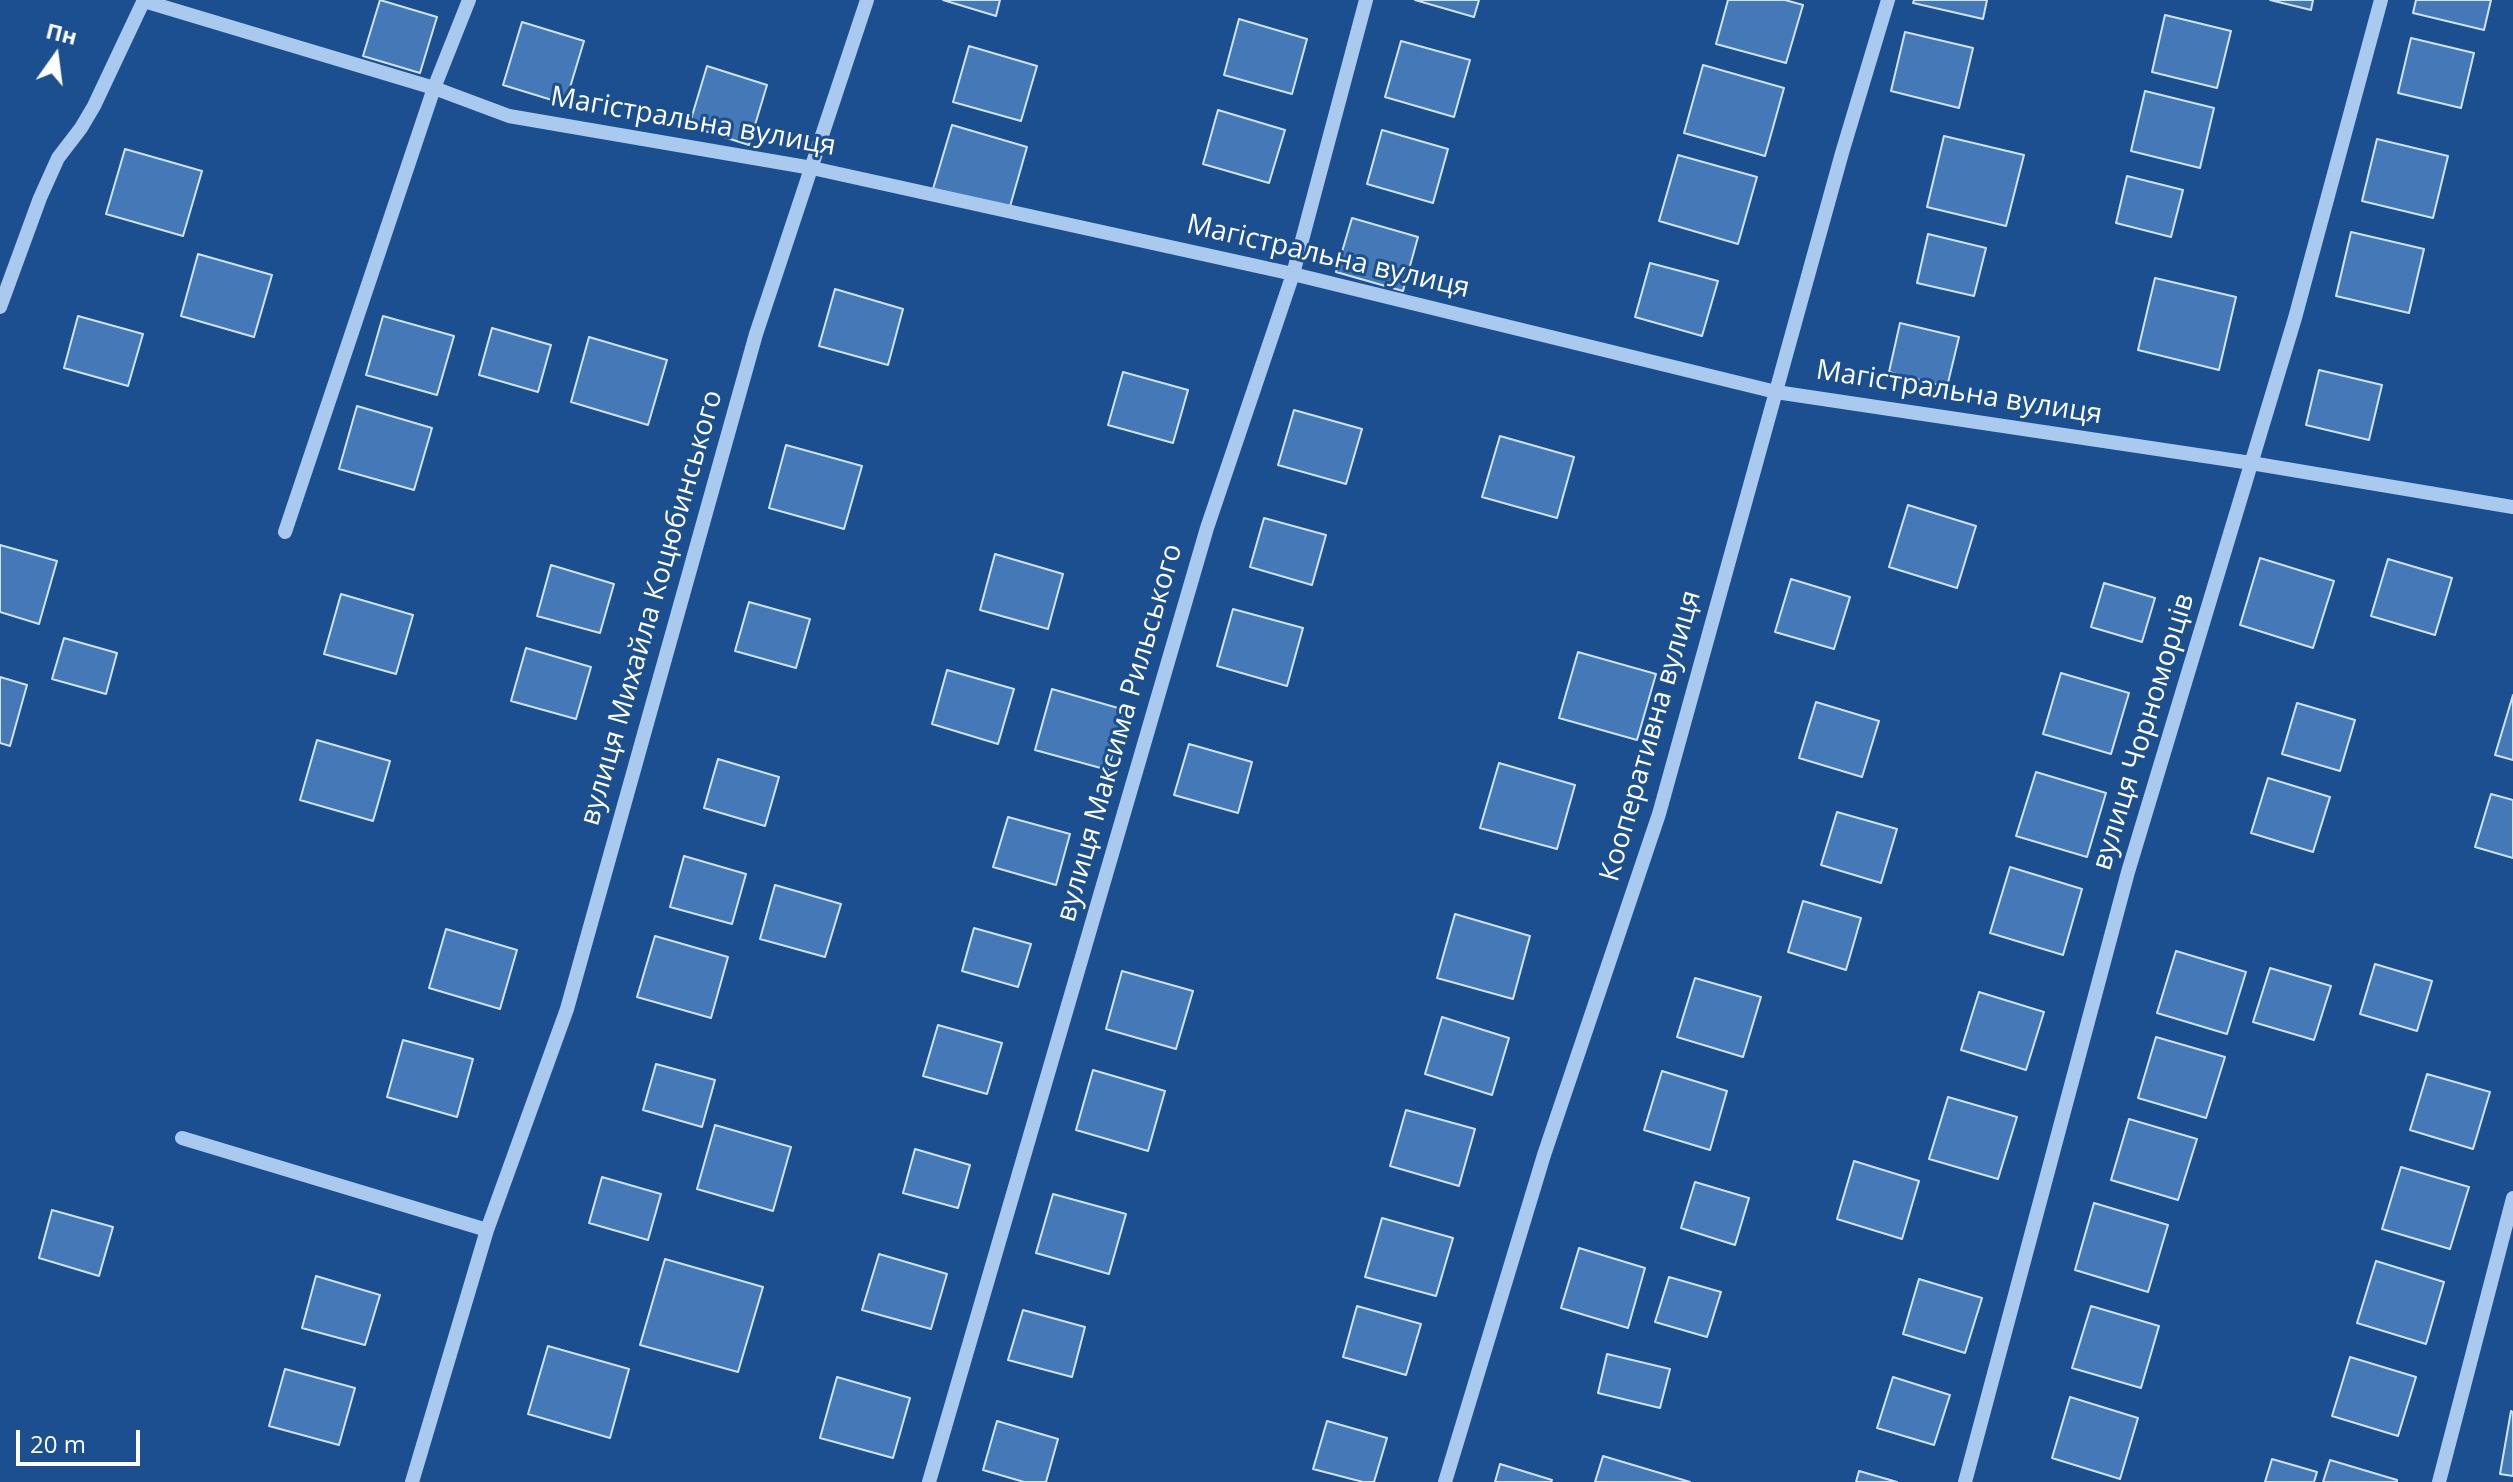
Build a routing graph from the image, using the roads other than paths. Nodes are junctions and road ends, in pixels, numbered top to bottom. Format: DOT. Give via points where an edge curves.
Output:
graph roads {
  1 [pos="144,0"];
  2 [pos="469,0"];
  3 [pos="867,0"];
  4 [pos="1366,0"];
  5 [pos="1888,0"];
  6 [pos="2381,0"];
  7 [pos="434,88"];
  8 [pos="812,168"];
  9 [pos="1293,274"];
  10 [pos="0,307"];
  11 [pos="1776,392"];
  12 [pos="2251,463"];
  13 [pos="2513,507"];
  14 [pos="285,532"];
  15 [pos="182,1138"];
  16 [pos="2513,1198"];
  17 [pos="487,1230"];
  18 [pos="412,1482"];
  19 [pos="929,1482"];
  20 [pos="1445,1482"];
  21 [pos="1965,1482"];
  22 [pos="2439,1482"];
  1 -- 7 [label="street, Магістральна вулиця"];
  1 -- 10 [label="street" via="94,106 58,158"];
  2 -- 7 [label="street"];
  3 -- 8 [label="street, вулиця Михайла Коцюбинського"];
  4 -- 9 [label="street, вулиця Максима Рильського"];
  5 -- 11 [label="street, Кооперативна вулиця"];
  6 -- 12 [label="street, вулиця Чорноморців"];
  7 -- 8 [label="street, Магістральна вулиця" via="509,116"];
  7 -- 14 [label="street"];
  8 -- 9 [label="street, Магістральна вулиця"];
  8 -- 17 [label="street, вулиця Михайла Коцюбинського" via="756,334 567,1009"];
  9 -- 11 [label="street, Магістральна вулиця"];
  9 -- 19 [label="street, вулиця Максима Рильського" via="1207,528"];
  11 -- 12 [label="street, Магістральна вулиця"];
  11 -- 20 [label="street, Кооперативна вулиця" via="1659,814 1544,1155"];
  12 -- 13 [label="street, Магістральна вулиця"];
  12 -- 21 [label="street, вулиця Чорноморців" via="2128,872"];
  15 -- 17 [label="street"];
  16 -- 22 [label="street"];
  17 -- 18 [label="street, вулиця Михайла Коцюбинського"];
}
